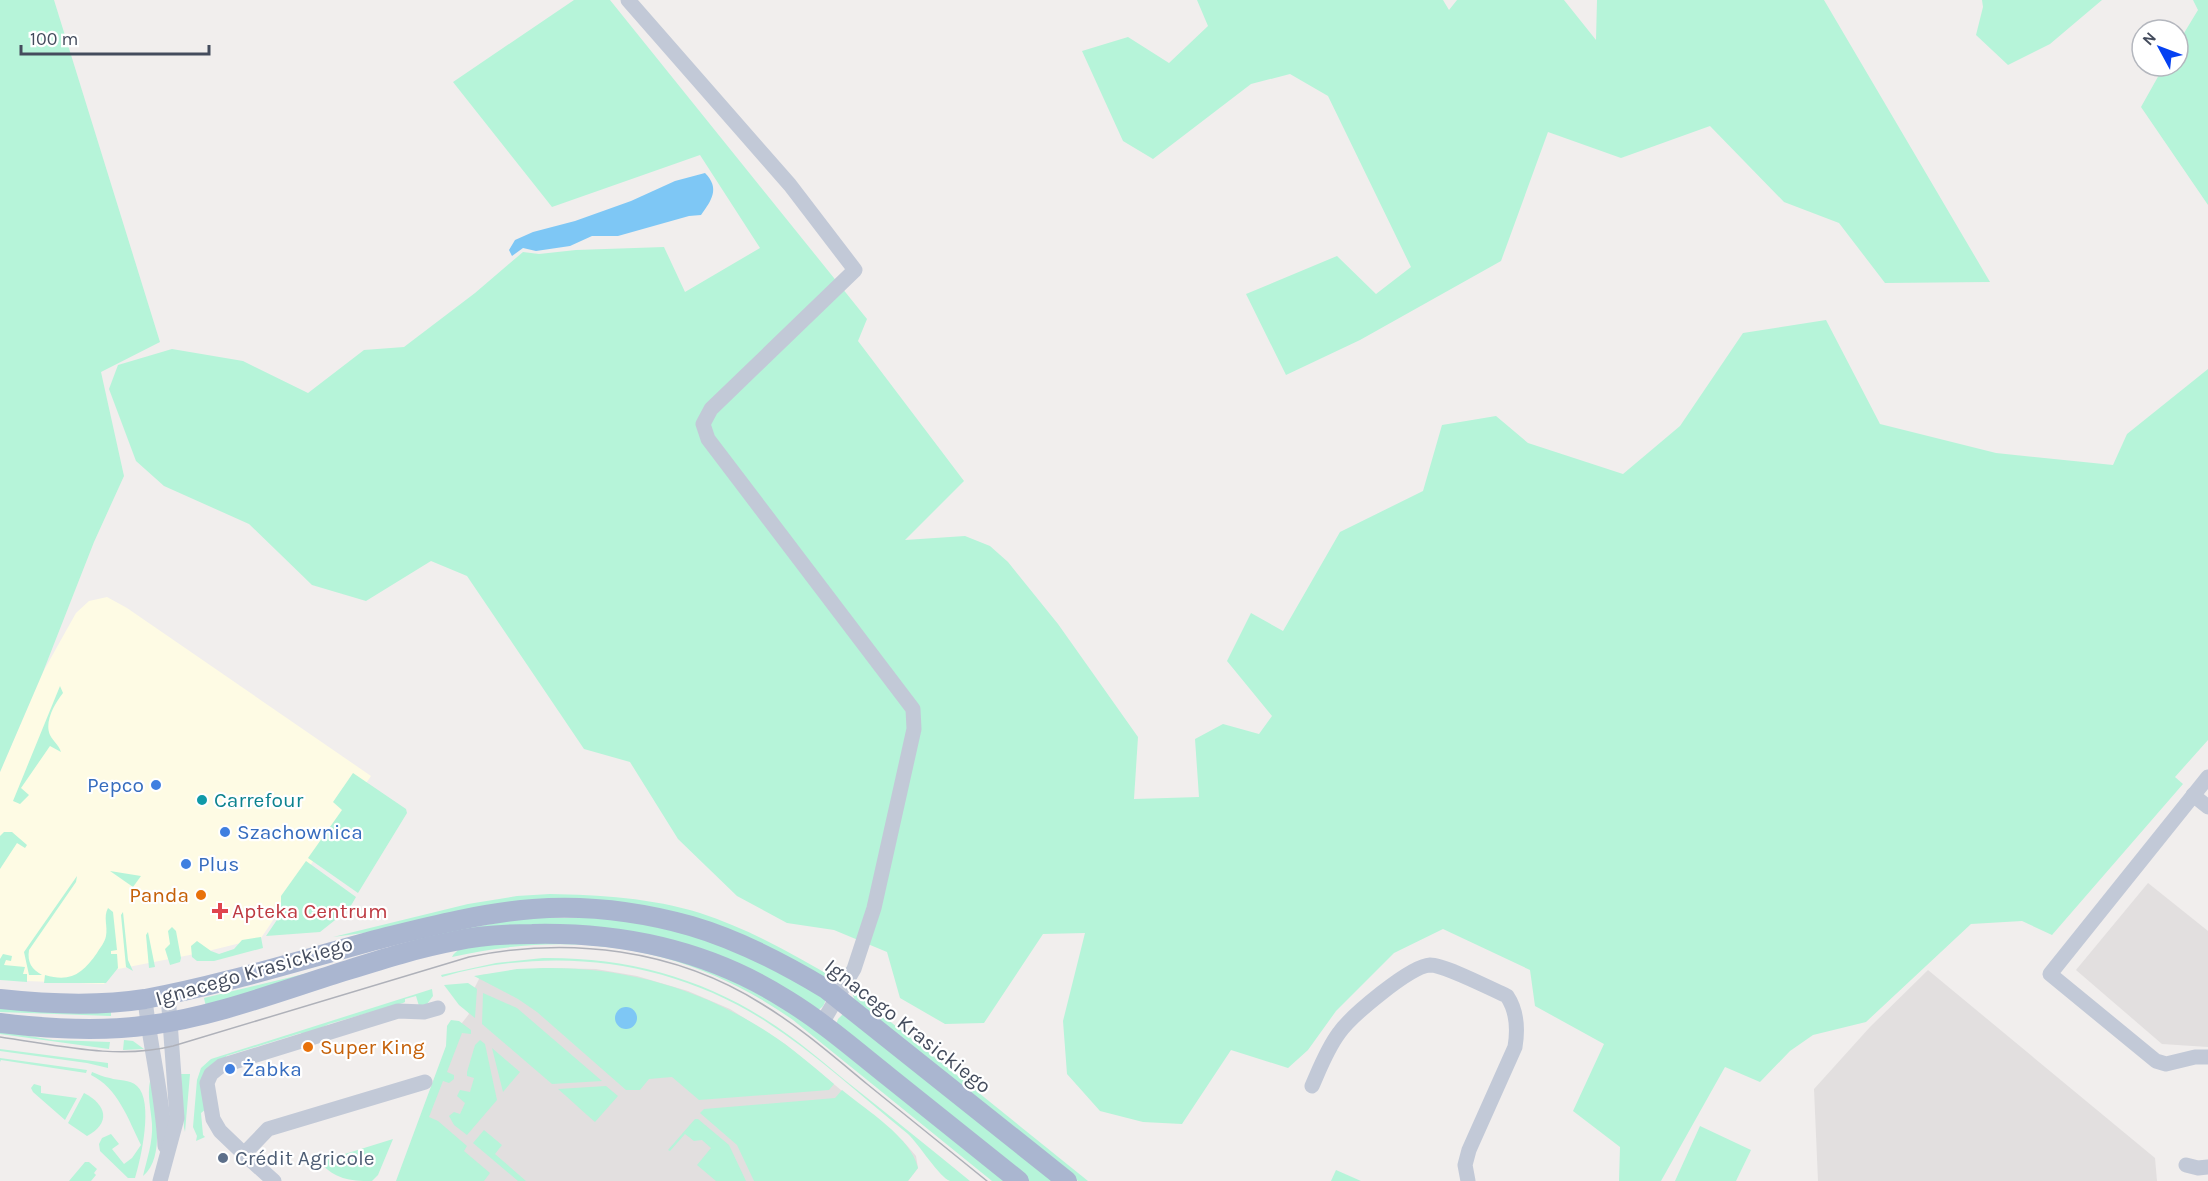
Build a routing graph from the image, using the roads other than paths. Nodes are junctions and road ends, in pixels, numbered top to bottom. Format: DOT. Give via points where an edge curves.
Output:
graph roads {
  1 [pos="628,0"];
  2 [pos="2208,777"];
  3 [pos="2193,795"];
  4 [pos="2208,807"];
  5 [pos="168,994"];
  6 [pos="838,997"];
  7 [pos="0,999"];
  8 [pos="145,999"];
  9 [pos="438,1008"];
  10 [pos="171,1022"];
  11 [pos="0,1023"];
  12 [pos="822,1023"];
  13 [pos="148,1026"];
  14 [pos="2208,1057"];
  15 [pos="425,1082"];
  16 [pos="1312,1086"];
  17 [pos="244,1154"];
  18 [pos="165,1161"];
  19 [pos="2186,1165"];
  20 [pos="2208,1167"];
  21 [pos="160,1181"];
  22 [pos="274,1181"];
  23 [pos="1019,1181"];
  24 [pos="1067,1181"];
  25 [pos="1468,1181"];
  1 -- 6 [label="street" via="790,185 855,270 711,409 703,424 708,439 913,709 914,729 874,908 854,969"];
  2 -- 3 [label="street"];
  3 -- 4 [label="street"];
  3 -- 14 [label="street" via="2050,974 2156,1060 2166,1064"];
  5 -- 6 [label="main road, Ignacego Krasickiego" via="478,916 534,909 589,909 640,914 736,941 785,964"];
  5 -- 8 [label="main road, Ignacego Krasickiego"];
  5 -- 10 [label="street"];
  6 -- 12 [label="street"];
  6 -- 24 [label="main road, Ignacego Krasickiego"];
  7 -- 8 [label="main road, Ignacego Krasickiego"];
  8 -- 13 [label="street"];
  9 -- 17 [label="street" via="398,1011 221,1066 207,1083 213,1119"];
  10 -- 12 [label="main road, Ignacego Krasickiego" via="457,940 566,933 647,943 692,955 784,998"];
  10 -- 13 [label="main road, Ignacego Krasickiego"];
  10 -- 18 [label="street" via="177,1118"];
  11 -- 13 [label="main road, Ignacego Krasickiego" via="115,1029"];
  12 -- 23 [label="main road, Ignacego Krasickiego"];
  13 -- 18 [label="street" via="163,1105"];
  15 -- 17 [label="street" via="268,1129"];
  16 -- 25 [label="street" via="1339,1032 1358,1012 1414,970 1430,965 1506,996 1514,1006 1515,1047 1468,1150"];
  17 -- 22 [label="street"];
  18 -- 21 [label="street"];
  19 -- 20 [label="street"];
}
